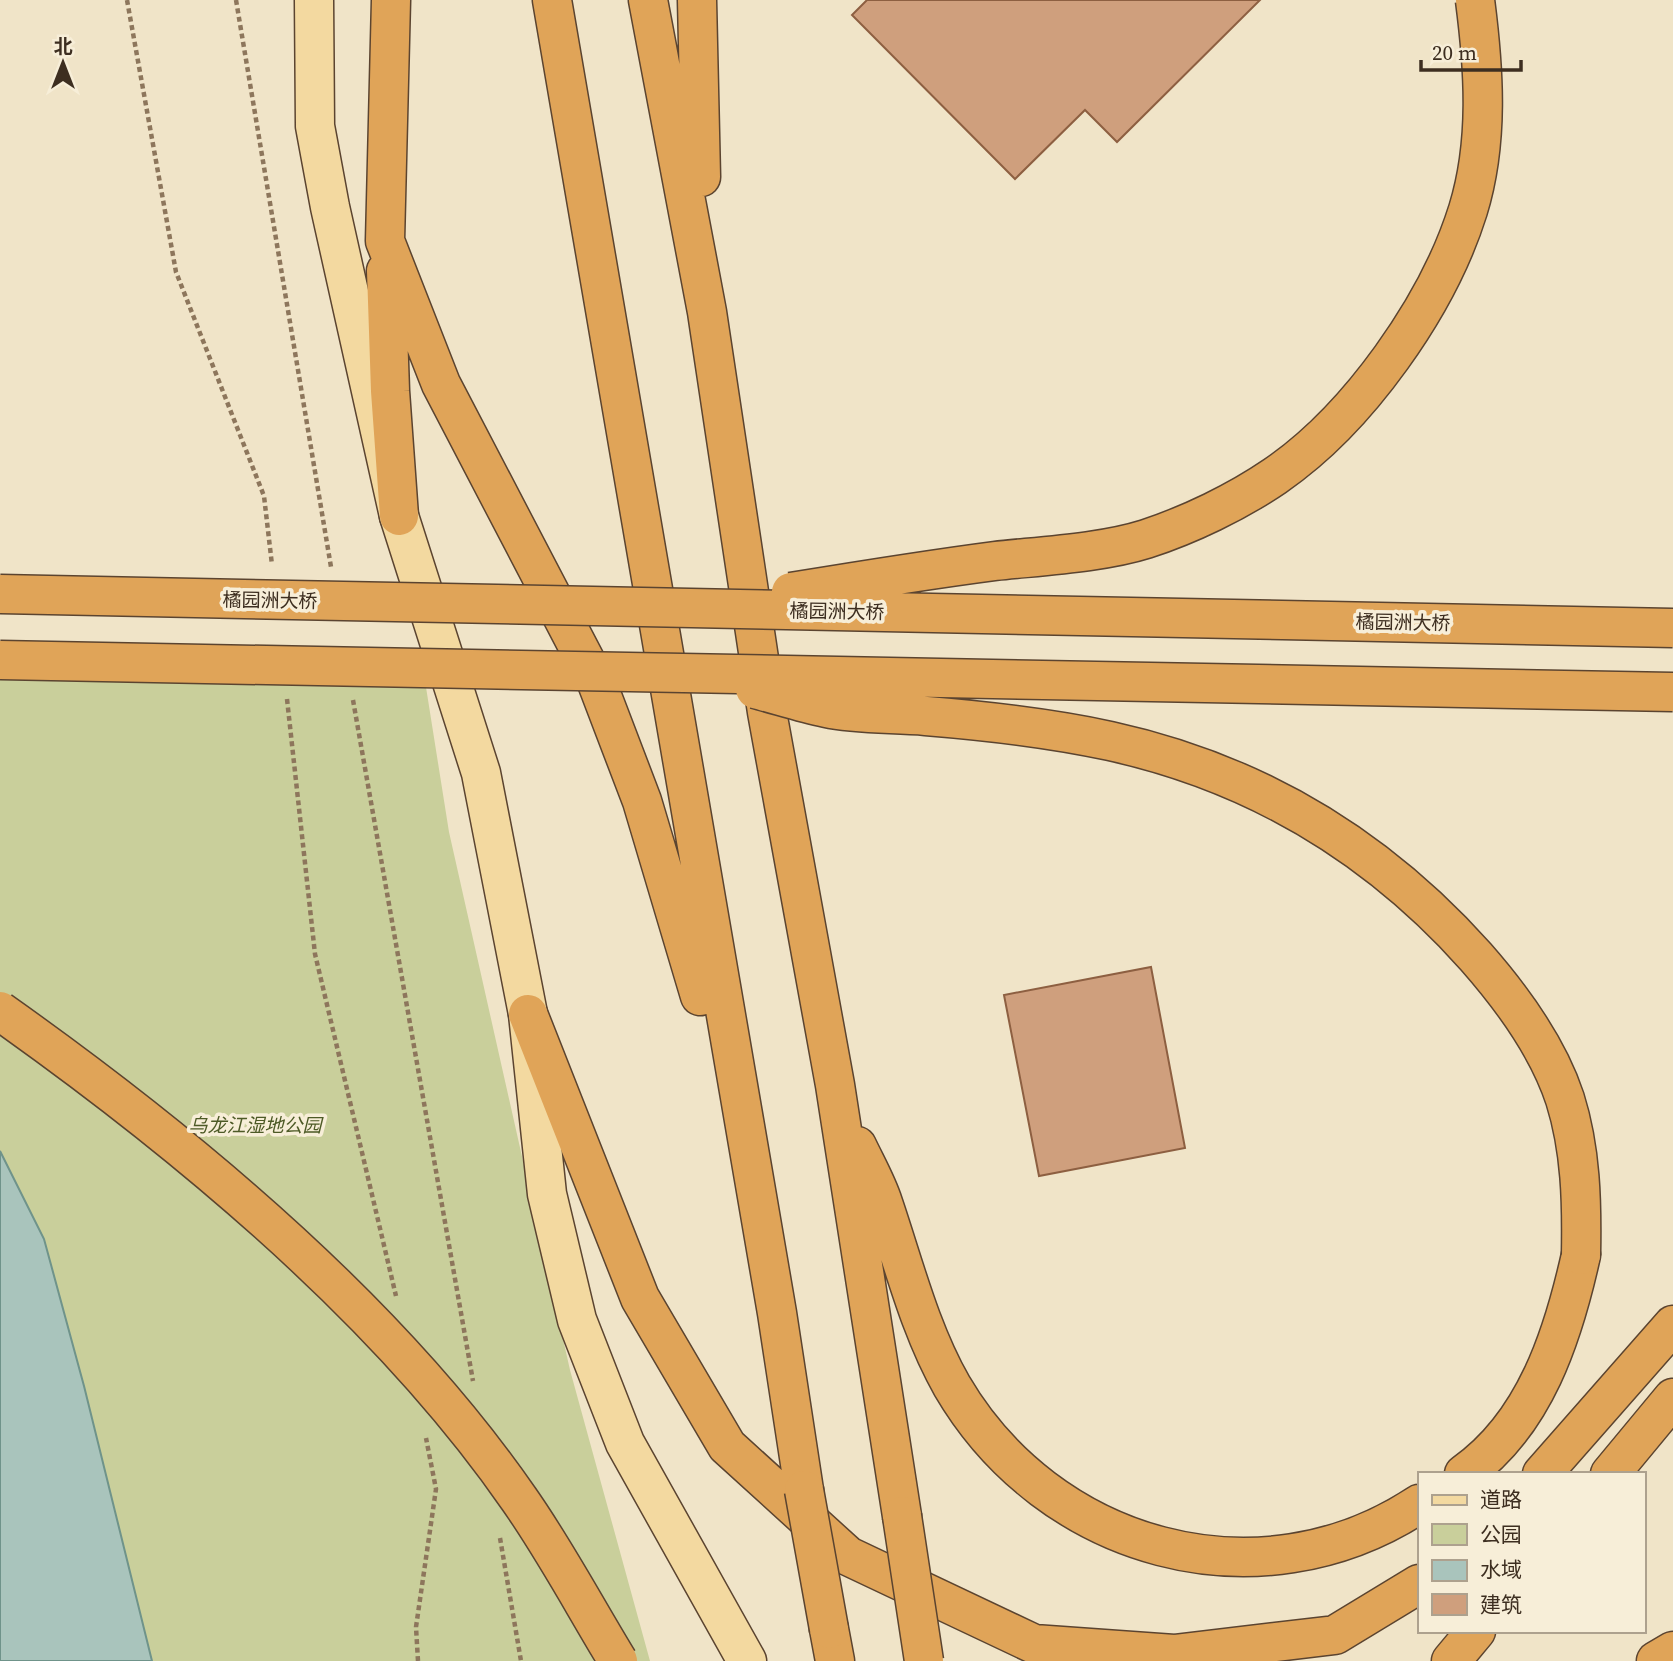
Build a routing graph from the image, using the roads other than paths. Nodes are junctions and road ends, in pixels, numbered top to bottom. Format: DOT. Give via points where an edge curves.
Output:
graph roads {
  1 [pos="314,0"];
  2 [pos="391,0"];
  3 [pos="552,0"];
  4 [pos="648,0"];
  5 [pos="697,0"];
  6 [pos="1475,0"];
  7 [pos="385,241"];
  8 [pos="707,312"];
  9 [pos="399,516"];
  10 [pos="0,594"];
  11 [pos="695,608"];
  12 [pos="1673,628"];
  13 [pos="0,660"];
  14 [pos="695,673"];
  15 [pos="1673,692"];
  16 [pos="0,1011"];
  17 [pos="528,1014"];
  18 [pos="835,1085"];
  19 [pos="777,1313"];
  20 [pos="1673,1325"];
  21 [pos="1673,1398"];
  22 [pos="1466,1472"];
  23 [pos="1544,1472"];
  24 [pos="1612,1472"];
  25 [pos="1418,1505"];
  26 [pos="1418,1585"];
  27 [pos="1474,1633"];
  28 [pos="1034,1644"];
  29 [pos="832,1645"];
  30 [pos="1673,1651"];
  31 [pos="618,1661"];
  32 [pos="747,1661"];
  33 [pos="924,1661"];
  34 [pos="1073,1661"];
  35 [pos="1451,1661"];
  36 [pos="1657,1661"];
  1 -- 9 [label="main road" via="315,126"];
  2 -- 7 [label="highway"];
  3 -- 19 [label="highway"];
  4 -- 8 [label="highway"];
  5 -- 8 [label="highway"];
  6 -- 11 [label="highway, bridge" via="1484,106 1468,208 1450,256 1388,360 1359,398 1275,476 1216,509 1145,539"];
  7 -- 9 [label="highway"];
  7 -- 19 [label="highway" via="441,384 597,683 642,801 706,1017"];
  8 -- 18 [label="highway" via="767,712"];
  9 -- 17 [label="main road" via="481,773"];
  10 -- 11 [label="highway, 橘园洲大桥, bridge"];
  11 -- 12 [label="highway, 橘园洲大桥, bridge"];
  13 -- 14 [label="highway, bridge"];
  14 -- 15 [label="highway, bridge"];
  14 -- 22 [label="highway, bridge" via="828,708 1024,726 1111,741 1215,772 1327,827 1431,908 1502,987 1536,1038 1564,1097 1577,1146 1582,1202 1581,1255 1566,1317 1533,1398"];
  16 -- 31 [label="highway, bridge" via="76,1064 247,1205 371,1324 519,1499"];
  17 -- 28 [label="highway" via="640,1298 727,1447 848,1556"];
  17 -- 32 [label="main road" via="547,1194 577,1320 625,1443"];
  18 -- 25 [label="highway" via="882,1200 915,1303 952,1386 1002,1454 1054,1497 1095,1524 1145,1544 1203,1555 1249,1557 1351,1538"];
  18 -- 33 [label="highway, bridge"];
  19 -- 29 [label="highway, bridge"];
  20 -- 23 [label="highway"];
  21 -- 24 [label="highway"];
  26 -- 28 [label="highway" via="1335,1635 1174,1654"];
  27 -- 35 [label="highway"];
  28 -- 34 [label="highway"];
  30 -- 36 [label="highway"];
}
